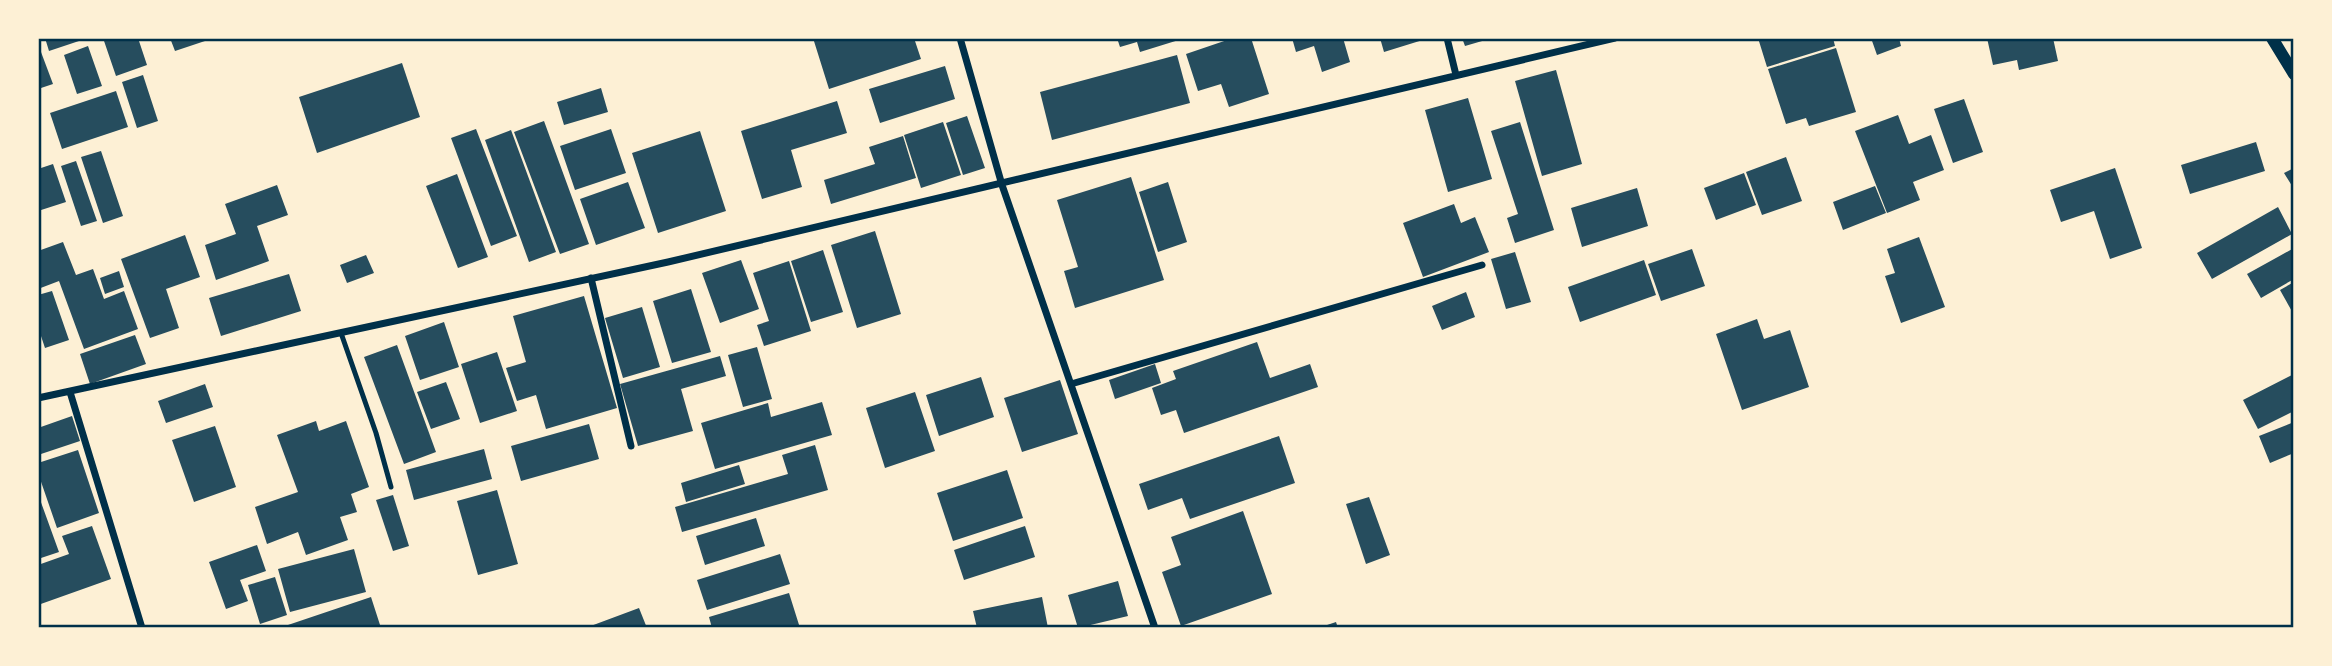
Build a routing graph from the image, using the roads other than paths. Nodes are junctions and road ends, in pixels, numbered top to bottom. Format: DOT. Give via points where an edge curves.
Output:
graph roads {
  1 [pos="960,38"];
  2 [pos="1447,38"];
  3 [pos="1615,38"];
  4 [pos="2272,38"];
  5 [pos="2294,74"];
  6 [pos="1456,75"];
  7 [pos="1002,185"];
  8 [pos="1482,265"];
  9 [pos="591,278"];
  10 [pos="341,333"];
  11 [pos="1071,384"];
  12 [pos="70,392"];
  13 [pos="38,398"];
  14 [pos="631,446"];
  15 [pos="391,487"];
  16 [pos="142,628"];
  17 [pos="1155,628"];
  1 -- 7 [label="street"];
  2 -- 6 [label="street"];
  3 -- 6 [label="street"];
  4 -- 5 [label="street"];
  6 -- 7 [label="street"];
  7 -- 9 [label="street"];
  7 -- 11 [label="street"];
  8 -- 11 [label="street"];
  9 -- 10 [label="street"];
  9 -- 14 [label="street"];
  10 -- 12 [label="street"];
  10 -- 15 [label="lane"];
  11 -- 17 [label="street"];
  12 -- 13 [label="street"];
  12 -- 16 [label="street"];
}
